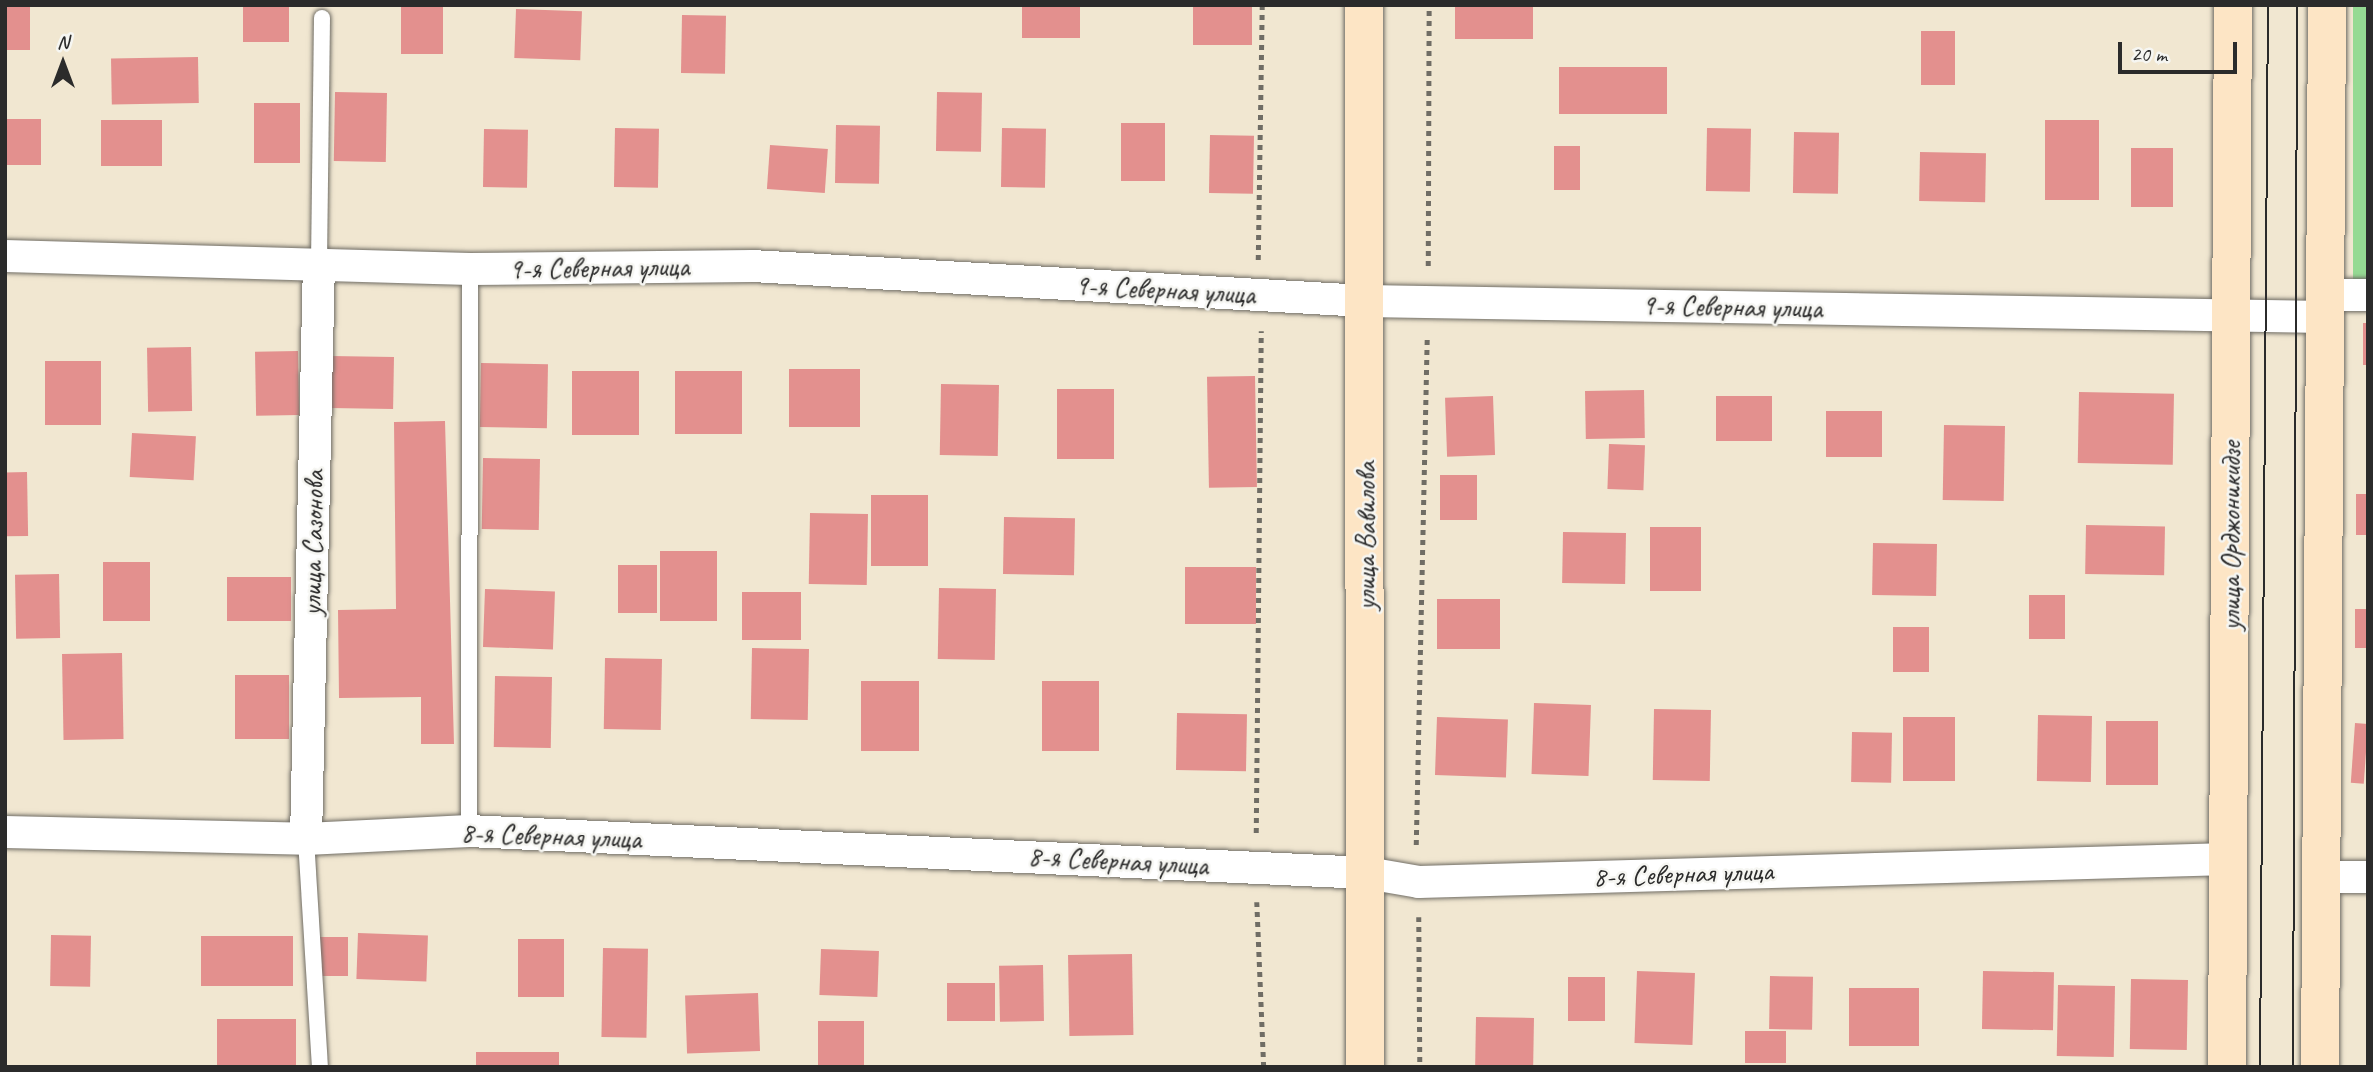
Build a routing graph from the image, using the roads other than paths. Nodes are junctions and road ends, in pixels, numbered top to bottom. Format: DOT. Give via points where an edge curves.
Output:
graph roads {
  1 [pos="1364,5"];
  2 [pos="2233,5"];
  3 [pos="2327,5"];
  4 [pos="322,18"];
  5 [pos="5,256"];
  6 [pos="319,263"];
  7 [pos="470,269"];
  8 [pos="2368,295"];
  9 [pos="1365,302"];
  10 [pos="2326,306"];
  11 [pos="2233,316"];
  12 [pos="469,831"];
  13 [pos="5,832"];
  14 [pos="306,839"];
  15 [pos="2229,859"];
  16 [pos="1367,873"];
  17 [pos="2322,877"];
  18 [pos="2368,877"];
  19 [pos="320,1067"];
  20 [pos="1365,1067"];
  21 [pos="2227,1067"];
  22 [pos="2320,1067"];
  1 -- 9 [label="main road, улица Вавилова"];
  2 -- 11 [label="main road, улица Орджоникидзе"];
  3 -- 10 [label="main road"];
  4 -- 6 [label="lane, улица Сазонова"];
  5 -- 6 [label="street, 9-я Северная улица"];
  6 -- 7 [label="street, 9-я Северная улица"];
  6 -- 14 [label="street, улица Сазонова"];
  7 -- 9 [label="street, 9-я Северная улица" via="752,266"];
  7 -- 12 [label="lane"];
  8 -- 10 [label="street, 9-я Северная улица"];
  9 -- 11 [label="street, 9-я Северная улица"];
  9 -- 16 [label="main road, улица Вавилова"];
  10 -- 11 [label="street, 9-я Северная улица"];
  10 -- 17 [label="main road"];
  11 -- 15 [label="main road, улица Орджоникидзе"];
  12 -- 14 [label="street, 8-я Северная улица"];
  12 -- 16 [label="street, 8-я Северная улица"];
  13 -- 14 [label="street, 8-я Северная улица"];
  14 -- 19 [label="lane, улица Сазонова"];
  15 -- 16 [label="street, 8-я Северная улица" via="1419,882"];
  15 -- 21 [label="main road, улица Орджоникидзе"];
  16 -- 20 [label="main road, улица Вавилова"];
  17 -- 18 [label="street"];
  17 -- 22 [label="main road"];
}
